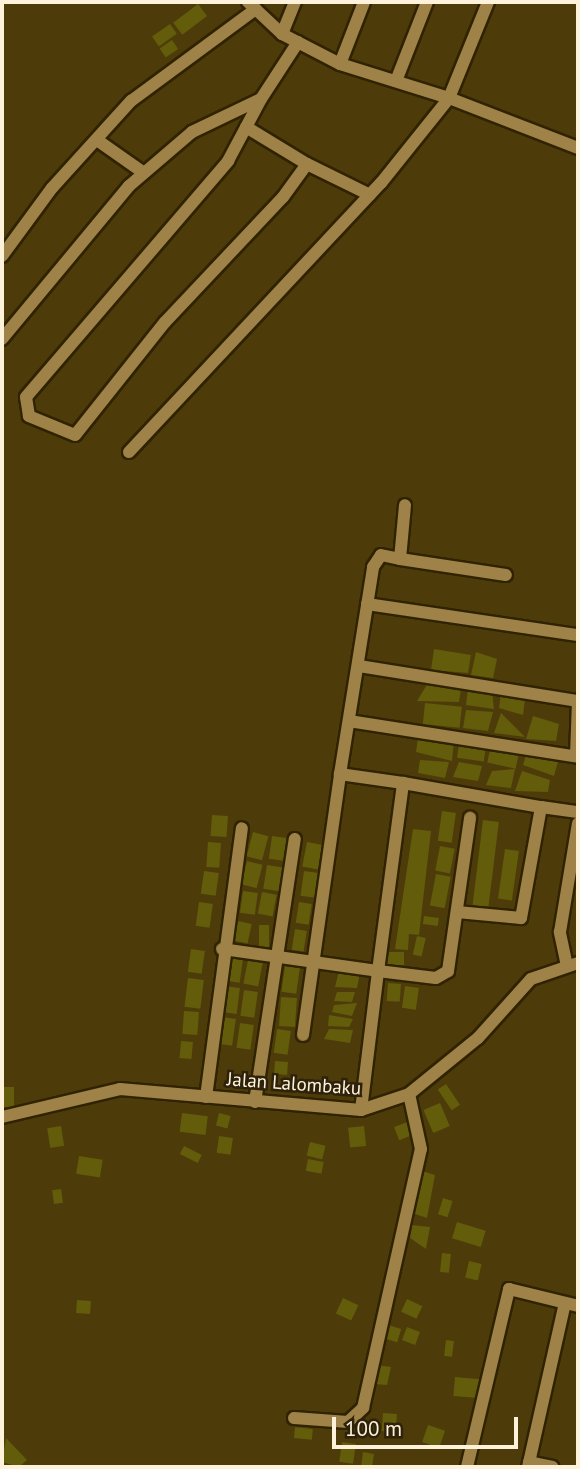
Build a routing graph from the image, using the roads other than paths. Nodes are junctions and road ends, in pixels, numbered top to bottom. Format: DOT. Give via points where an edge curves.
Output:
graph roads {
  1 [pos="295,2"];
  2 [pos="364,2"];
  3 [pos="427,2"];
  4 [pos="488,2"];
  5 [pos="252,6"];
  6 [pos="282,34"];
  7 [pos="298,42"];
  8 [pos="340,64"];
  9 [pos="396,81"];
  10 [pos="449,98"];
  11 [pos="261,99"];
  12 [pos="246,127"];
  13 [pos="97,139"];
  14 [pos="578,148"];
  15 [pos="307,164"];
  16 [pos="144,173"];
  17 [pos="370,195"];
  18 [pos="2,256"];
  19 [pos="2,340"];
  20 [pos="129,452"];
  21 [pos="405,505"];
  22 [pos="400,559"];
  23 [pos="506,575"];
  24 [pos="367,604"];
  25 [pos="578,635"];
  26 [pos="359,666"];
  27 [pos="578,692"];
  28 [pos="578,701"];
  29 [pos="349,721"];
  30 [pos="577,756"];
  31 [pos="340,774"];
  32 [pos="403,783"];
  33 [pos="541,807"];
  34 [pos="578,812"];
  35 [pos="470,818"];
  36 [pos="578,823"];
  37 [pos="242,828"];
  38 [pos="295,839"];
  39 [pos="457,912"];
  40 [pos="222,949"];
  41 [pos="278,956"];
  42 [pos="313,961"];
  43 [pos="573,964"];
  44 [pos="378,971"];
  45 [pos="303,1035"];
  46 [pos="410,1094"];
  47 [pos="206,1097"];
  48 [pos="256,1102"];
  49 [pos="361,1110"];
  50 [pos="2,1117"];
  51 [pos="572,1305"];
  52 [pos="294,1418"];
  53 [pos="528,1465"];
  54 [pos="467,1467"];
  55 [pos="552,1467"];
  1 -- 6 [label="street"];
  2 -- 8 [label="street"];
  3 -- 9 [label="street"];
  4 -- 10 [label="street"];
  5 -- 6 [label="street"];
  5 -- 13 [label="street" via="165,71"];
  6 -- 7 [label="street"];
  7 -- 8 [label="street"];
  7 -- 11 [label="street"];
  8 -- 9 [label="street"];
  9 -- 10 [label="street"];
  10 -- 14 [label="street"];
  10 -- 17 [label="street"];
  11 -- 12 [label="street"];
  11 -- 16 [label="street" via="192,132"];
  12 -- 15 [label="street"];
  12 -- 15 [label="street" via="228,161 26,397 29,416 75,435 165,322"];
  13 -- 16 [label="street"];
  13 -- 18 [label="street"];
  15 -- 17 [label="street"];
  16 -- 19 [label="street"];
  17 -- 20 [label="street"];
  21 -- 22 [label="street"];
  22 -- 23 [label="street"];
  22 -- 24 [label="street" via="376,559"];
  24 -- 25 [label="street"];
  24 -- 26 [label="street"];
  26 -- 28 [label="street"];
  26 -- 29 [label="street"];
  27 -- 28 [label="street"];
  28 -- 30 [label="street"];
  29 -- 30 [label="street"];
  29 -- 31 [label="street"];
  31 -- 32 [label="street"];
  31 -- 42 [label="street"];
  32 -- 33 [label="street"];
  32 -- 44 [label="street"];
  33 -- 34 [label="street"];
  33 -- 39 [label="street" via="522,918"];
  35 -- 39 [label="street"];
  36 -- 43 [label="street" via="559,932"];
  37 -- 40 [label="street"];
  38 -- 41 [label="street"];
  39 -- 44 [label="street" via="445,976"];
  40 -- 41 [label="street"];
  40 -- 47 [label="street"];
  41 -- 42 [label="street"];
  41 -- 48 [label="street"];
  42 -- 44 [label="street"];
  42 -- 45 [label="street"];
  43 -- 46 [label="street, Jalan Lalombaku" via="531,979 478,1038"];
  44 -- 49 [label="street"];
  46 -- 49 [label="street, Jalan Lalombaku"];
  46 -- 52 [label="street" via="421,1149 363,1408 348,1422"];
  47 -- 48 [label="street, Jalan Lalombaku"];
  47 -- 50 [label="street, Jalan Lalombaku" via="120,1089"];
  48 -- 49 [label="street, Jalan Lalombaku"];
  51 -- 53 [label="street"];
  51 -- 54 [label="street" via="509,1289"];
  53 -- 55 [label="street"];
}
